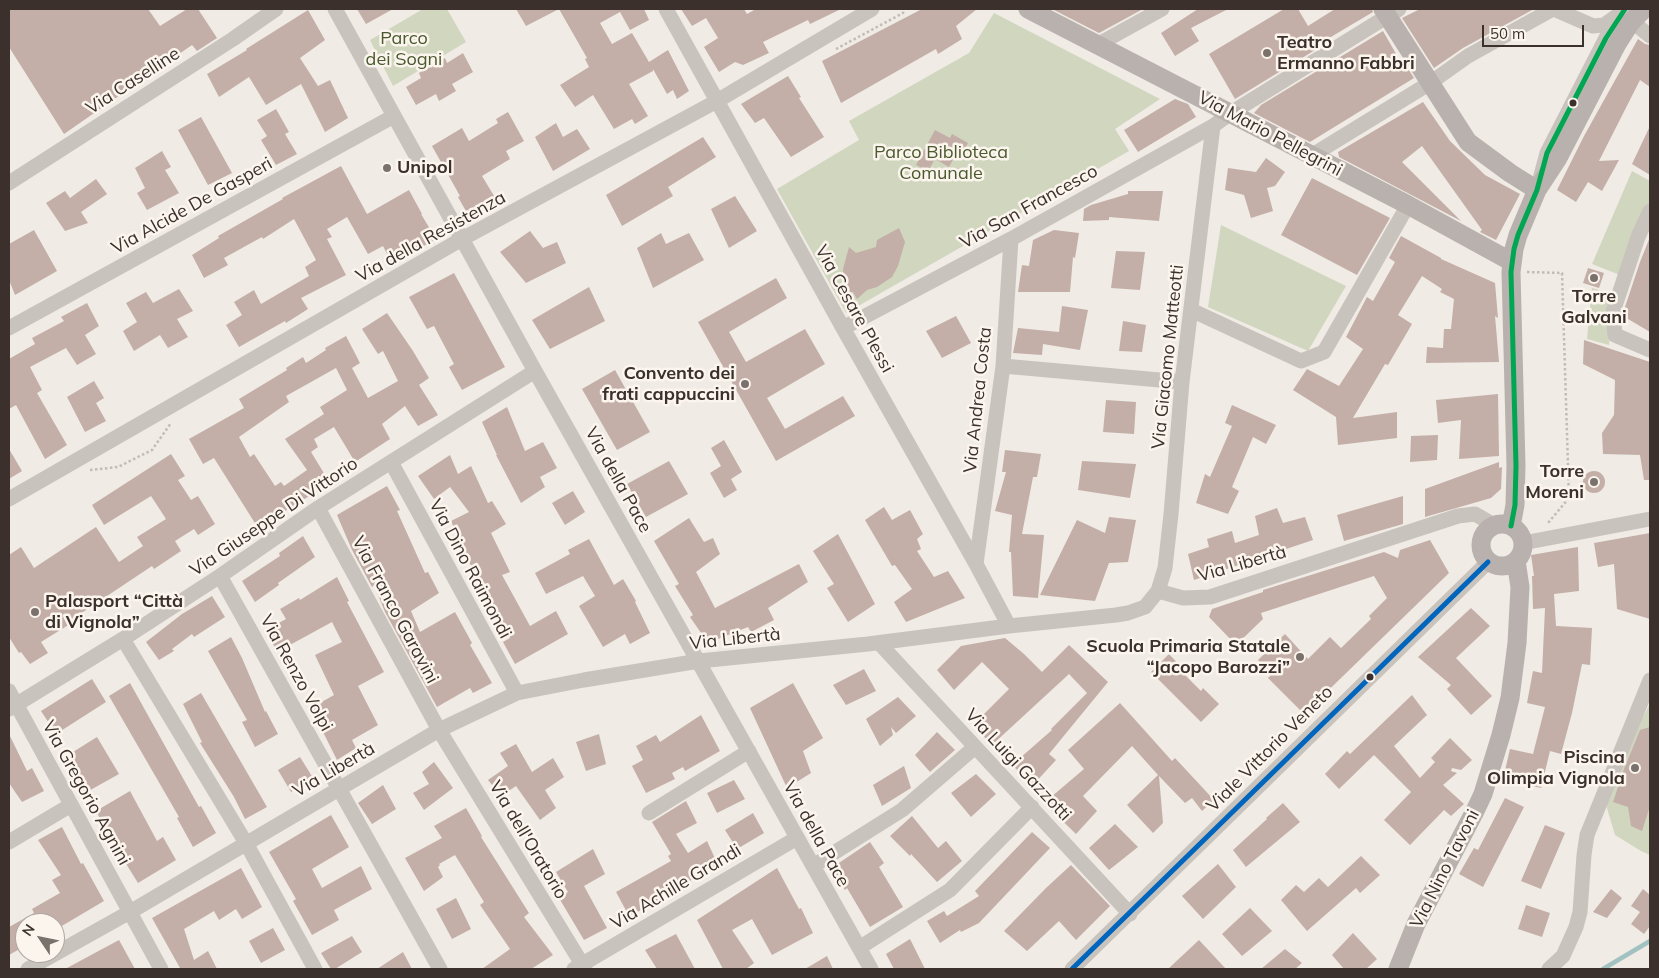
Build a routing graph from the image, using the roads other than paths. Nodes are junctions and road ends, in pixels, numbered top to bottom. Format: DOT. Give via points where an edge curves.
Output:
graph roads {
  1 [pos="276,9"];
  2 [pos="335,9"];
  3 [pos="666,9"];
  4 [pos="872,9"];
  5 [pos="1028,9"];
  6 [pos="1162,9"];
  7 [pos="1554,9"];
  8 [pos="1390,11"];
  9 [pos="1628,12"];
  10 [pos="1650,36"];
  11 [pos="1097,45"];
  12 [pos="1430,83"];
  13 [pos="717,101"];
  14 [pos="1231,113"];
  15 [pos="394,116"];
  16 [pos="1213,126"];
  17 [pos="1311,156"];
  18 [pos="9,183"];
  19 [pos="1537,190"];
  20 [pos="1408,205"];
  21 [pos="1650,211"];
  22 [pos="1011,239"];
  23 [pos="462,240"];
  24 [pos="1511,267"];
  25 [pos="1191,310"];
  26 [pos="9,328"];
  27 [pos="842,328"];
  28 [pos="1650,350"];
  29 [pos="1003,366"];
  30 [pos="535,371"];
  31 [pos="1182,382"];
  32 [pos="391,462"];
  33 [pos="9,499"];
  34 [pos="318,508"];
  35 [pos="1650,518"];
  36 [pos="1503,525"];
  37 [pos="1523,543"];
  38 [pos="1516,561"];
  39 [pos="1488,562"];
  40 [pos="976,564"];
  41 [pos="220,576"];
  42 [pos="1158,591"];
  43 [pos="1009,626"];
  44 [pos="123,639"];
  45 [pos="879,643"];
  46 [pos="699,661"];
  47 [pos="1650,680"];
  48 [pos="9,691"];
  49 [pos="516,693"];
  50 [pos="12,707"];
  51 [pos="439,730"];
  52 [pos="975,747"];
  53 [pos="749,751"];
  54 [pos="338,789"];
  55 [pos="70,805"];
  56 [pos="1032,807"];
  57 [pos="649,813"];
  58 [pos="797,838"];
  59 [pos="9,842"];
  60 [pos="246,844"];
  61 [pos="813,866"];
  62 [pos="130,912"];
  63 [pos="1130,914"];
  64 [pos="859,948"];
  65 [pos="1078,967"];
  66 [pos="580,968"];
  67 [pos="30,969"];
  68 [pos="161,969"];
  69 [pos="315,969"];
  70 [pos="440,969"];
  71 [pos="870,969"];
  72 [pos="1398,969"];
  73 [pos="1549,969"];
  1 -- 18 [label="street, Via Caselline"];
  2 -- 15 [label="street, Via della Pace"];
  3 -- 13 [label="street, Via Cesare Plessi"];
  4 -- 13 [label="street, Via della Resistenza"];
  5 -- 11 [label="main road, Via Mario Pellegrini"];
  6 -- 11 [label="street"];
  7 -- 9 [label="street" via="1593,26 1604,25"];
  7 -- 12 [label="street" via="1468,56"];
  8 -- 12 [label="main road"];
  8 -- 14 [label="street, Via San Francesco"];
  9 -- 10 [label="street"];
  9 -- 19 [label="main road" via="1617,44 1558,158"];
  11 -- 14 [label="main road, Via Mario Pellegrini"];
  12 -- 17 [label="street"];
  12 -- 19 [label="main road" via="1468,142"];
  13 -- 23 [label="street, Via della Resistenza"];
  13 -- 27 [label="street, Via Cesare Plessi"];
  14 -- 16 [label="street, Via San Francesco"];
  14 -- 17 [label="main road, Via Mario Pellegrini"];
  15 -- 23 [label="street, Via della Pace"];
  15 -- 26 [label="street, Via Alcide De Gasperi"];
  16 -- 22 [label="street, Via San Francesco"];
  16 -- 25 [label="street, Via Giacomo Matteotti"];
  17 -- 20 [label="main road, Via Mario Pellegrini"];
  19 -- 24 [label="main road" via="1518,234"];
  20 -- 24 [label="main road, Via Mario Pellegrini"];
  20 -- 25 [label="street" via="1324,352 1301,361"];
  21 -- 28 [label="street" via="1613,312 1615,336"];
  22 -- 27 [label="street, Via San Francesco"];
  22 -- 29 [label="street, Via Andrea Costa"];
  23 -- 30 [label="street, Via della Pace"];
  23 -- 33 [label="street, Via della Resistenza"];
  24 -- 36 [label="main road" via="1515,505"];
  25 -- 31 [label="street, Via Giacomo Matteotti"];
  27 -- 40 [label="street, Via Cesare Plessi"];
  29 -- 31 [label="street"];
  29 -- 40 [label="street, Via Andrea Costa"];
  30 -- 32 [label="street, Via Giuseppe Di Vittorio"];
  30 -- 46 [label="street, Via della Pace"];
  31 -- 42 [label="street, Via Giacomo Matteotti" via="1165,568"];
  32 -- 34 [label="street, Via Giuseppe Di Vittorio"];
  32 -- 49 [label="street, Via Dino Raimondi"];
  34 -- 41 [label="street, Via Giuseppe Di Vittorio"];
  34 -- 51 [label="street, Via Franco Garavini"];
  35 -- 37 [label="street"];
  36 -- 37 [label="main road" via="1519,533"];
  36 -- 39 [label="main road" via="1485,532 1480,542"];
  36 -- 42 [label="street, Via Libertà" via="1475,514 1458,516 1210,597 1183,598"];
  37 -- 38 [label="main road"];
  38 -- 39 [label="main road" via="1502,566"];
  38 -- 72 [label="main road, Via Nino Tavoni" via="1520,587 1517,643 1510,698 1501,735 1483,794 1416,924"];
  39 -- 63 [label="street, Viale Vittorio Veneto"];
  40 -- 43 [label="street, Via Cesare Plessi"];
  41 -- 44 [label="street, Via Giuseppe Di Vittorio"];
  41 -- 54 [label="street, Via Renzo Volpi"];
  42 -- 43 [label="street, Via Libertà" via="1145,607 1128,613"];
  43 -- 45 [label="street, Via Libertà"];
  44 -- 50 [label="street, Via Giuseppe Di Vittorio"];
  44 -- 60 [label="street"];
  45 -- 46 [label="street, Via Libertà"];
  45 -- 52 [label="street, Via Luigi Gazzotti"];
  46 -- 49 [label="street, Via Libertà"];
  46 -- 53 [label="street, Via della Pace"];
  47 -- 73 [label="street" via="1587,835 1576,928 1562,956"];
  48 -- 50 [label="street, Via Gregorio Agnini"];
  49 -- 51 [label="street, Via Libertà"];
  50 -- 55 [label="street, Via Gregorio Agnini"];
  51 -- 54 [label="street, Via Libertà"];
  51 -- 66 [label="street, Via dell'Oratorio"];
  52 -- 56 [label="street, Via Luigi Gazzotti"];
  52 -- 61 [label="street" via="902,810"];
  53 -- 57 [label="street"];
  53 -- 58 [label="street, Via della Pace"];
  54 -- 60 [label="street, Via Libertà"];
  54 -- 70 [label="street, Via Renzo Volpi"];
  55 -- 59 [label="street"];
  55 -- 62 [label="street, Via Gregorio Agnini"];
  56 -- 63 [label="street, Via Luigi Gazzotti"];
  56 -- 64 [label="street" via="950,890"];
  58 -- 61 [label="street, Via della Pace"];
  58 -- 66 [label="street, Via Achille Grandi"];
  60 -- 62 [label="street, Via Libertà"];
  60 -- 69 [label="street"];
  61 -- 64 [label="street, Via della Pace"];
  62 -- 67 [label="street, Via Libertà"];
  62 -- 68 [label="street, Via Gregorio Agnini"];
  63 -- 65 [label="street, Viale Vittorio Veneto"];
  64 -- 71 [label="street, Via della Pace"];
}
